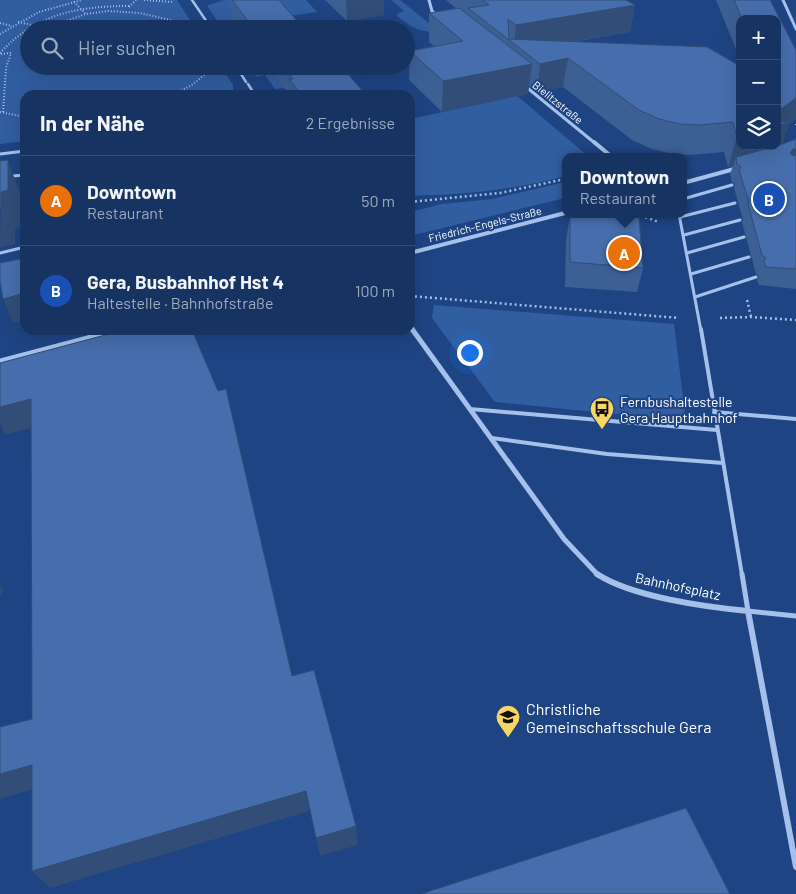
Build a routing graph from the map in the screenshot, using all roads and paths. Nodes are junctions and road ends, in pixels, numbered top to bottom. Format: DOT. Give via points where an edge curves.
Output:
graph roads {
  1 [pos="82,0"];
  2 [pos="136,0"];
  3 [pos="144,0"];
  4 [pos="192,0"];
  5 [pos="430,0"];
  6 [pos="783,0"];
  7 [pos="74,1"];
  8 [pos="179,1"];
  9 [pos="131,6"];
  10 [pos="81,9"];
  11 [pos="126,11"];
  12 [pos="86,14"];
  13 [pos="440,18"];
  14 [pos="23,20"];
  15 [pos="48,20"];
  16 [pos="69,20"];
  17 [pos="172,20"];
  18 [pos="206,20"];
  19 [pos="18,22"];
  20 [pos="0,23"];
  21 [pos="12,26"];
  22 [pos="796,29"];
  23 [pos="20,33"];
  24 [pos="0,34"];
  25 [pos="0,54"];
  26 [pos="206,75"];
  27 [pos="242,75"];
  28 [pos="522,84"];
  29 [pos="184,90"];
  30 [pos="252,90"];
  31 [pos="2,113"];
  32 [pos="20,116"];
  33 [pos="20,152"];
  34 [pos="607,153"];
  35 [pos="0,154"];
  36 [pos="741,167"];
  37 [pos="20,176"];
  38 [pos="0,177"];
  39 [pos="562,180"];
  40 [pos="687,181"];
  41 [pos="732,185"];
  42 [pos="687,198"];
  43 [pos="415,202"];
  44 [pos="735,202"];
  45 [pos="562,214"];
  46 [pos="687,214"];
  47 [pos="680,218"];
  48 [pos="740,220"];
  49 [pos="684,235"];
  50 [pos="744,237"];
  51 [pos="20,248"];
  52 [pos="415,252"];
  53 [pos="0,253"];
  54 [pos="687,253"];
  55 [pos="749,256"];
  56 [pos="691,274"];
  57 [pos="756,277"];
  58 [pos="415,296"];
  59 [pos="695,297"];
  60 [pos="699,319"];
  61 [pos="796,320"];
  62 [pos="415,333"];
  63 [pos="99,335"];
  64 [pos="0,361"];
  65 [pos="470,409"];
  66 [pos="714,412"];
  67 [pos="796,419"];
  68 [pos="716,430"];
  69 [pos="492,438"];
  70 [pos="722,463"];
  71 [pos="748,611"];
  72 [pos="796,616"];
  73 [pos="796,867"];
  1 -- 7 [label="path"];
  2 -- 9 [label="path"];
  3 -- 8 [label="path"];
  4 -- 18 [label="street"];
  5 -- 13 [label="street" via="432,12"];
  6 -- 22 [label="street"];
  7 -- 10 [label="path"];
  7 -- 14 [label="path"];
  9 -- 10 [label="path"];
  9 -- 11 [label="path"];
  10 -- 12 [label="path"];
  10 -- 15 [label="path"];
  11 -- 12 [label="path"];
  11 -- 17 [label="path"];
  12 -- 16 [label="path"];
  19 -- 21 [label="path"];
  20 -- 21 [label="path"];
  21 -- 24 [label="path"];
  23 -- 25 [label="path"];
  25 -- 31 [label="path" via="11,53 6,68"];
  26 -- 29 [label="path"];
  27 -- 30 [label="street"];
  28 -- 34 [label="street, Bielitzstraße"];
  31 -- 32 [label="path"];
  33 -- 35 [label="lane"];
  36 -- 40 [label="street"];
  37 -- 38 [label="lane"];
  39 -- 43 [label="path" via="500,193"];
  41 -- 42 [label="lane"];
  44 -- 46 [label="lane"];
  45 -- 52 [label="street, Friedrich-Engels-Straße"];
  47 -- 49 [label="lane"];
  48 -- 49 [label="lane"];
  49 -- 54 [label="lane"];
  50 -- 54 [label="lane"];
  51 -- 53 [label="lane"];
  54 -- 56 [label="lane"];
  55 -- 56 [label="lane"];
  56 -- 59 [label="lane"];
  57 -- 59 [label="lane"];
  58 -- 60 [label="path"];
  59 -- 60 [label="lane"];
  60 -- 61 [label="path" via="751,317"];
  60 -- 66 [label="lane"];
  62 -- 65 [label="street, Bahnhofsplatz"];
  63 -- 64 [label="street"];
  65 -- 68 [label="lane"];
  65 -- 69 [label="street, Bahnhofsplatz"];
  66 -- 67 [label="lane"];
  66 -- 68 [label="lane"];
  68 -- 70 [label="lane"];
  69 -- 70 [label="lane" via="528,445"];
  69 -- 71 [label="street, Bahnhofsplatz" via="564,539 598,575 633,591"];
  70 -- 71 [label="lane"];
  71 -- 72 [label="lane"];
  71 -- 73 [label="street"];
}
